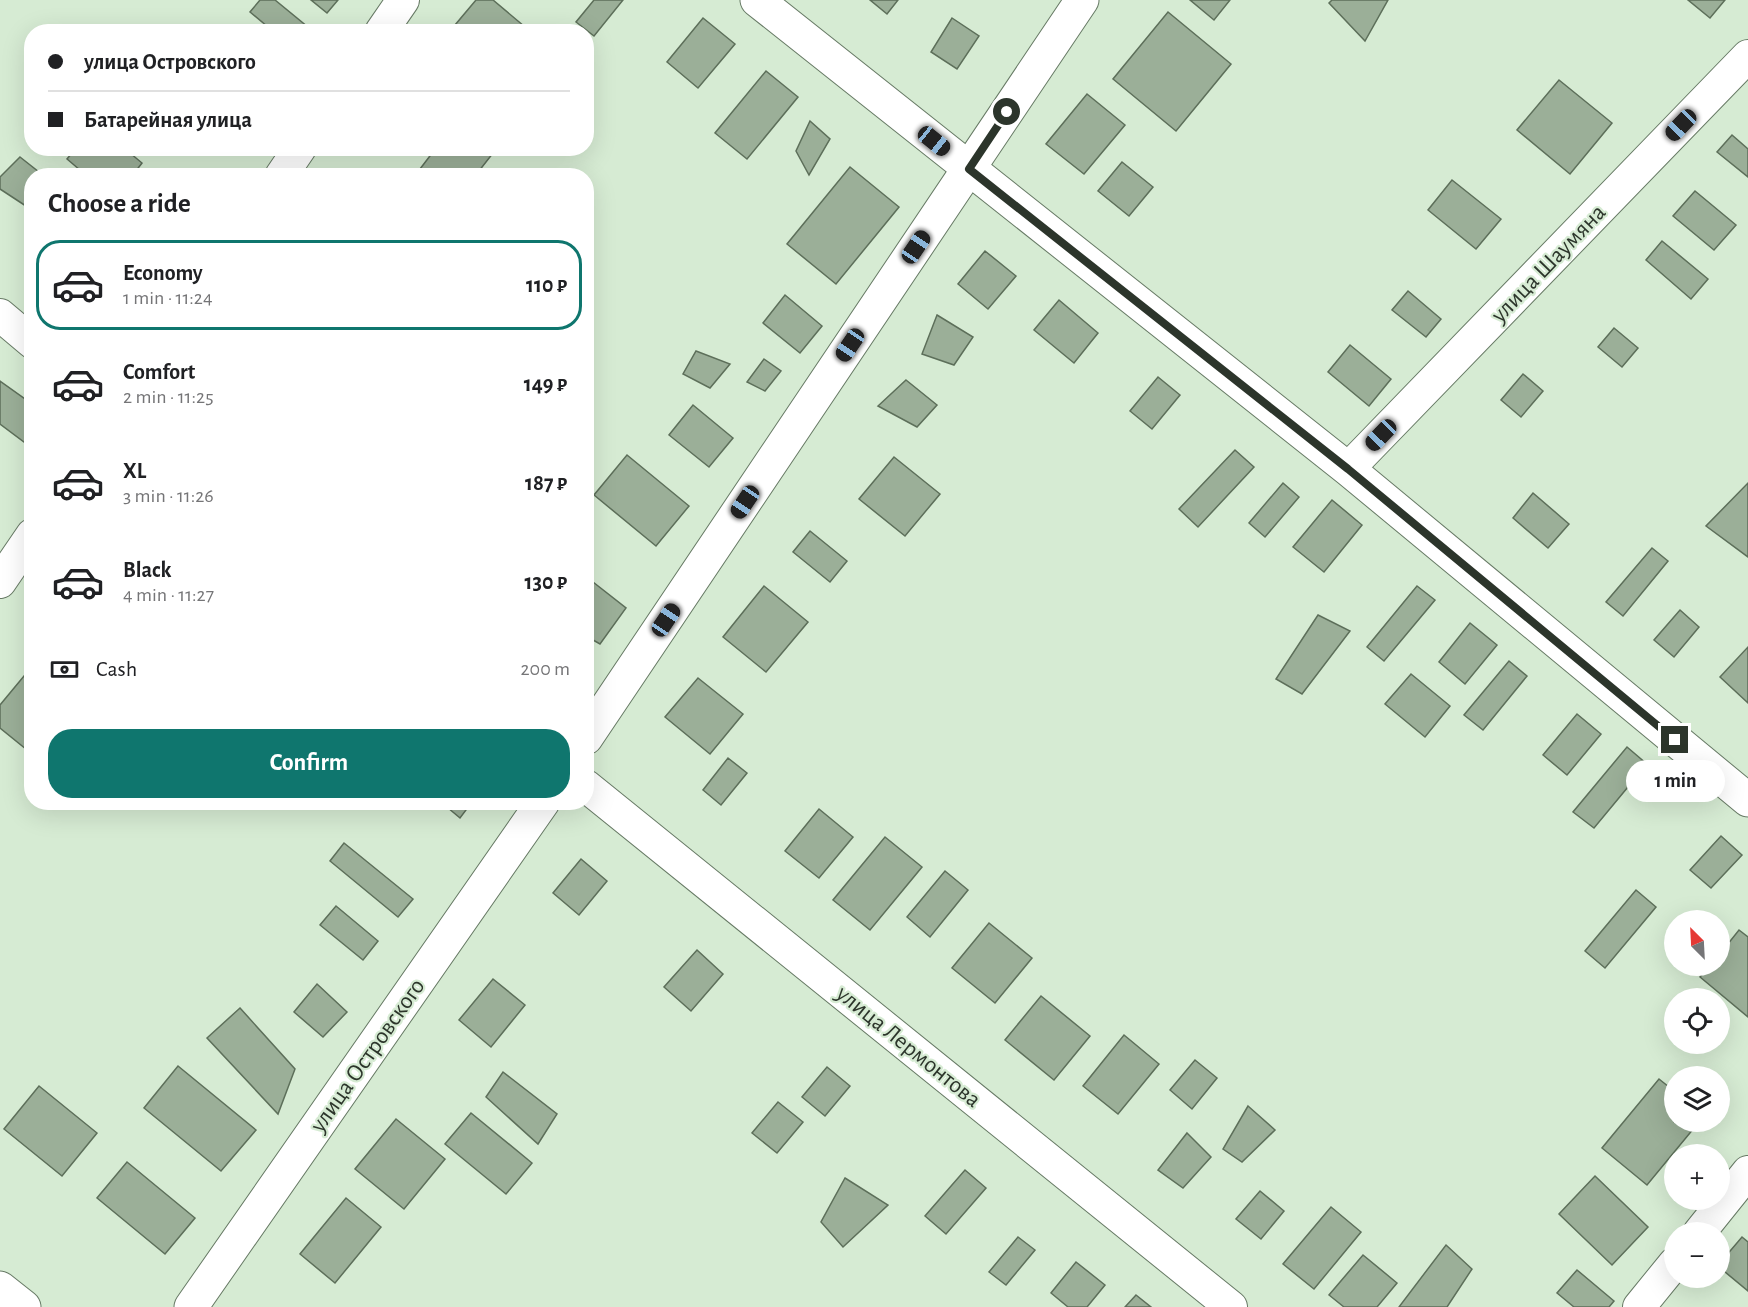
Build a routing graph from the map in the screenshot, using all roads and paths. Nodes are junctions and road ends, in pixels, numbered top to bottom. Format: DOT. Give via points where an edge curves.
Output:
graph roads {
  1 [pos="403,0"];
  2 [pos="757,0"];
  3 [pos="1082,0"];
  4 [pos="386,24"];
  5 [pos="1748,56"];
  6 [pos="969,169"];
  7 [pos="0,315"];
  8 [pos="24,335"];
  9 [pos="1348,469"];
  10 [pos="24,548"];
  11 [pos="0,582"];
  12 [pos="594,726"];
  13 [pos="594,792"];
  14 [pos="1748,800"];
  15 [pos="537,810"];
  16 [pos="1748,1173"];
  17 [pos="1708,1222"];
  18 [pos="1664,1276"];
  19 [pos="0,1288"];
  20 [pos="24,1307"];
  21 [pos="191,1307"];
  22 [pos="1231,1307"];
  23 [pos="1639,1307"];
  1 -- 4 [label="street"];
  2 -- 6 [label="street"];
  3 -- 6 [label="street"];
  5 -- 9 [label="street, улица Шаумяна"];
  6 -- 9 [label="street"];
  6 -- 12 [label="street"];
  7 -- 8 [label="street"];
  9 -- 14 [label="street"];
  10 -- 11 [label="street"];
  13 -- 22 [label="street, улица Лермонтова"];
  15 -- 21 [label="street, улица Островского"];
  16 -- 17 [label="street"];
  18 -- 23 [label="street"];
  19 -- 20 [label="street"];
}
